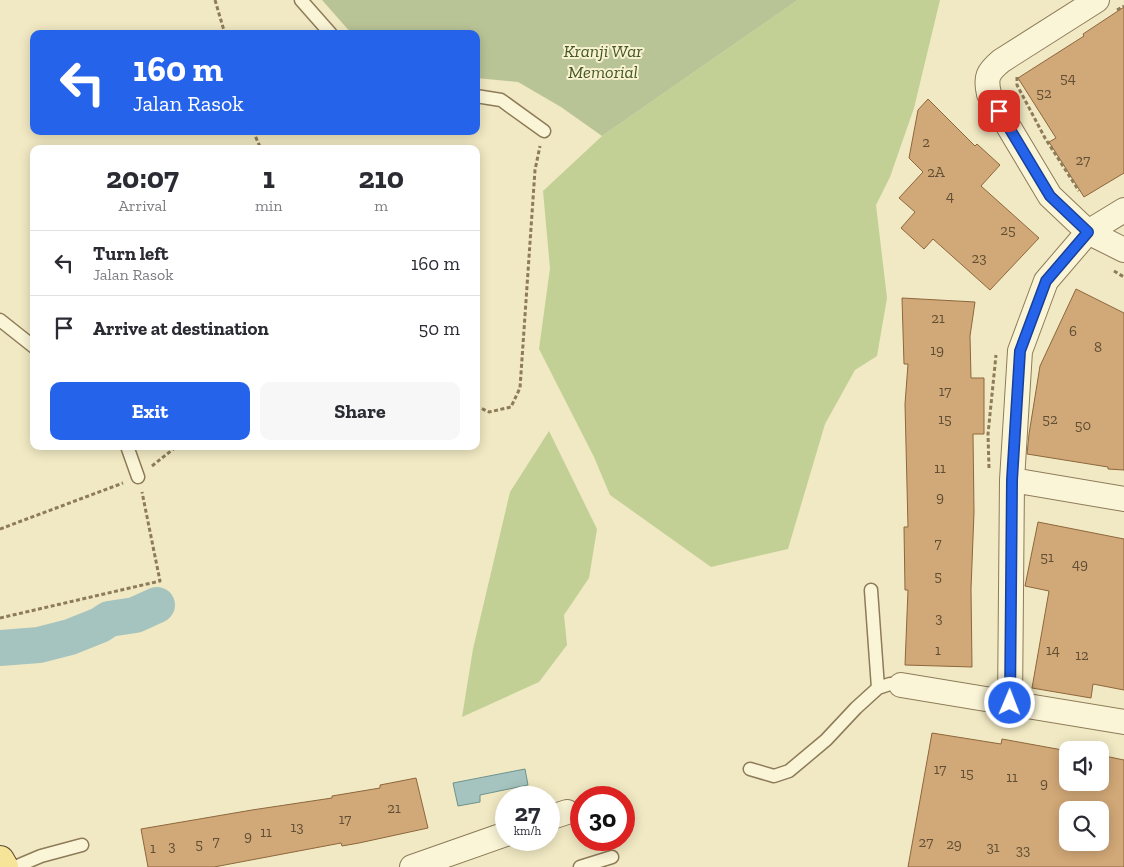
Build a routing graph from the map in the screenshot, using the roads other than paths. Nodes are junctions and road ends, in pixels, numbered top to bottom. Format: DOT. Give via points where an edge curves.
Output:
graph roads {
  1 [pos="301,0"];
  2 [pos="1106,5"];
  3 [pos="327,30"];
  4 [pos="480,97"];
  5 [pos="544,131"];
  6 [pos="1124,210"];
  7 [pos="1088,232"];
  8 [pos="1124,250"];
  9 [pos="0,320"];
  10 [pos="30,343"];
  11 [pos="128,450"];
  12 [pos="138,477"];
  13 [pos="1012,480"];
  14 [pos="1124,499"];
  15 [pos="871,590"];
  16 [pos="901,685"];
  17 [pos="878,688"];
  18 [pos="1010,703"];
  19 [pos="1124,722"];
  20 [pos="750,769"];
  21 [pos="495,838"];
  22 [pos="82,845"];
  23 [pos="612,857"];
  24 [pos="0,860"];
  25 [pos="4,867"];
  26 [pos="15,867"];
  27 [pos="412,867"];
  28 [pos="580,867"];
  1 -- 3 [label="lane"];
  2 -- 7 [label="street" via="1001,61 991,69 986,82 989,94 1050,196"];
  4 -- 5 [label="lane" via="501,100"];
  6 -- 7 [label="street"];
  7 -- 8 [label="street"];
  7 -- 13 [label="street" via="1046,281 1020,351"];
  9 -- 10 [label="lane"];
  11 -- 12 [label="lane"];
  13 -- 14 [label="street"];
  13 -- 18 [label="street"];
  15 -- 17 [label="lane"];
  16 -- 17 [label="lane"];
  16 -- 18 [label="street"];
  17 -- 20 [label="lane" via="826,740 789,771 774,776"];
  18 -- 19 [label="street"];
  21 -- 27 [label="street"];
  22 -- 26 [label="lane"];
  23 -- 28 [label="lane"];
  24 -- 25 [label="main road"];
}
